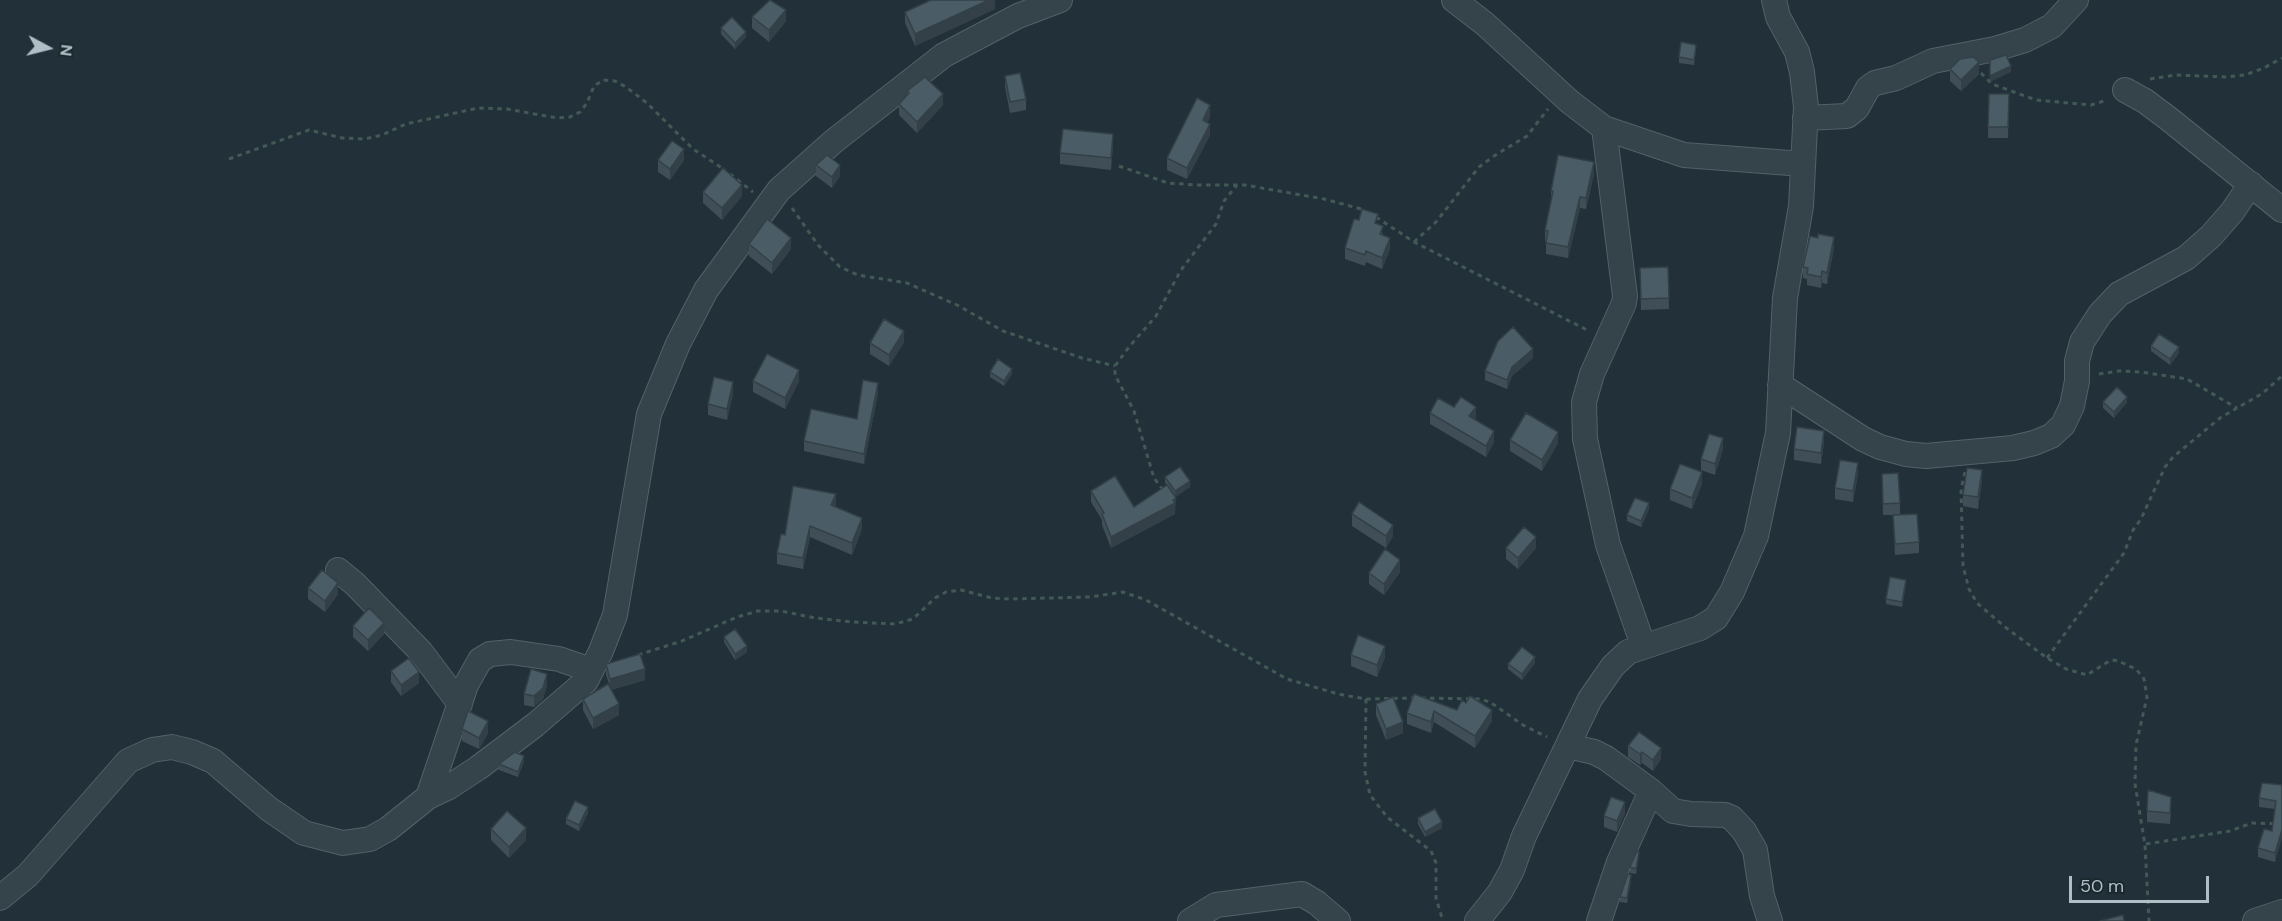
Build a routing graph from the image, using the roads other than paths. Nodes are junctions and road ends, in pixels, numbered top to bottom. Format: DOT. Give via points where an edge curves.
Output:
graph roads {
  1 [pos="1060,0"];
  2 [pos="1454,0"];
  3 [pos="1774,0"];
  4 [pos="2076,0"];
  5 [pos="2125,90"];
  6 [pos="1805,118"];
  7 [pos="1604,128"];
  8 [pos="1803,165"];
  9 [pos="2251,184"];
  10 [pos="2282,210"];
  11 [pos="1780,385"];
  12 [pos="338,570"];
  13 [pos="1643,645"];
  14 [pos="591,670"];
  15 [pos="460,704"];
  16 [pos="1568,746"];
  17 [pos="1651,791"];
  18 [pos="428,797"];
  19 [pos="0,898"];
  20 [pos="2282,912"];
  21 [pos="1190,921"];
  22 [pos="1338,921"];
  23 [pos="1477,921"];
  24 [pos="1599,921"];
  25 [pos="1770,921"];
  26 [pos="2255,921"];
  1 -- 14 [label="street" via="1018,16 944,55 834,141 774,197 706,291 678,344 649,414 615,615"];
  2 -- 7 [label="street"];
  3 -- 6 [label="street" via="1778,18 1797,52"];
  4 -- 6 [label="street" via="2052,26 2025,39 1934,61 1875,83 1847,116"];
  5 -- 9 [label="street" via="2145,101"];
  6 -- 8 [label="street"];
  7 -- 8 [label="street" via="1684,155"];
  7 -- 13 [label="street" via="1625,296 1584,402 1585,439 1608,544"];
  8 -- 11 [label="street" via="1801,206 1785,298"];
  9 -- 10 [label="street"];
  9 -- 11 [label="street" via="2218,228 2186,258 2119,294 2100,314 2082,342 2072,406 2063,425 2051,436 2013,448 1926,456 1906,454 1880,447"];
  11 -- 13 [label="street" via="1778,433 1756,536 1732,592 1716,618 1701,628"];
  12 -- 15 [label="street" via="421,652"];
  13 -- 16 [label="street" via="1613,666 1590,699"];
  14 -- 15 [label="street" via="560,659 511,652 490,654 480,660"];
  14 -- 18 [label="street" via="586,681 535,725 478,768"];
  15 -- 18 [label="street"];
  16 -- 17 [label="street" via="1606,758"];
  16 -- 23 [label="street" via="1524,836 1512,870"];
  17 -- 24 [label="street" via="1619,862"];
  17 -- 25 [label="street" via="1673,811 1725,815 1744,831 1755,850"];
  18 -- 19 [label="street" via="388,830 370,839 343,843 303,833 213,761 172,747 152,750 128,761 28,875"];
  20 -- 26 [label="street"];
  21 -- 22 [label="street" via="1216,905 1302,894"];
}
